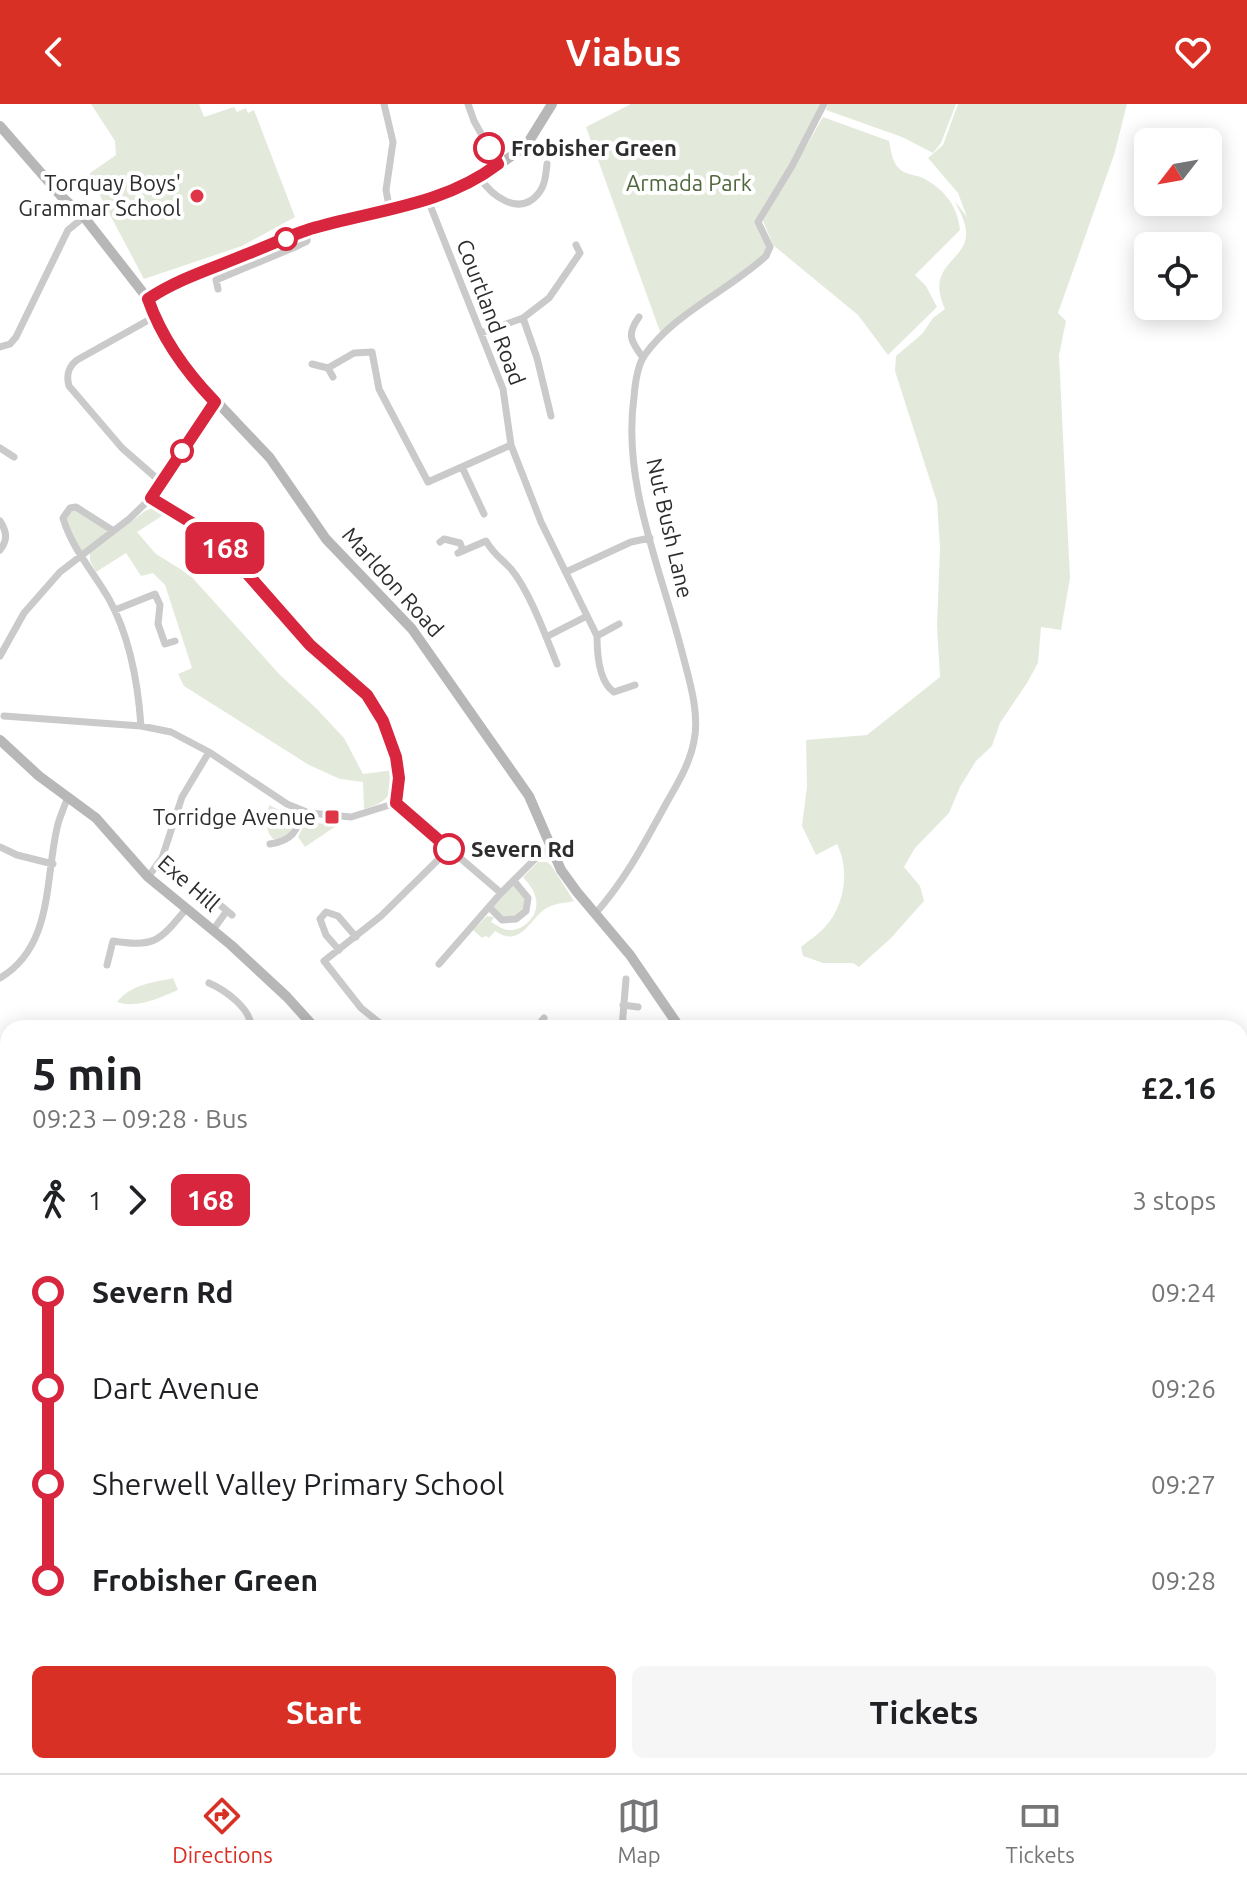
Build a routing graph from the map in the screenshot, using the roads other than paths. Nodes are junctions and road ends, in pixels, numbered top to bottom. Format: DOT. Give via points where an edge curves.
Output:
graph roads {
  1 [pos="384,104"];
  2 [pos="468,104"];
  3 [pos="552,104"];
  4 [pos="824,104"];
  5 [pos="0,126"];
  6 [pos="498,164"];
  7 [pos="547,164"];
  8 [pos="480,178"];
  9 [pos="428,200"];
  10 [pos="390,211"];
  11 [pos="84,217"];
  12 [pos="308,230"];
  13 [pos="582,251"];
  14 [pos="207,285"];
  15 [pos="148,299"];
  16 [pos="154,317"];
  17 [pos="639,317"];
  18 [pos="523,318"];
  19 [pos="481,333"];
  20 [pos="373,341"];
  21 [pos="0,347"];
  22 [pos="372,352"];
  23 [pos="643,358"];
  24 [pos="312,364"];
  25 [pos="328,368"];
  26 [pos="333,377"];
  27 [pos="215,402"];
  28 [pos="551,416"];
  29 [pos="511,445"];
  30 [pos="0,448"];
  31 [pos="14,457"];
  32 [pos="462,467"];
  33 [pos="162,483"];
  34 [pos="151,498"];
  35 [pos="484,514"];
  36 [pos="0,521"];
  37 [pos="112,530"];
  38 [pos="650,538"];
  39 [pos="440,542"];
  40 [pos="0,550"];
  41 [pos="80,555"];
  42 [pos="566,572"];
  43 [pos="115,610"];
  44 [pos="587,616"];
  45 [pos="619,624"];
  46 [pos="597,636"];
  47 [pos="546,637"];
  48 [pos="175,641"];
  49 [pos="0,656"];
  50 [pos="557,664"];
  51 [pos="635,685"];
  52 [pos="611,689"];
  53 [pos="604,697"];
  54 [pos="4,716"];
  55 [pos="141,726"];
  56 [pos="0,740"];
  57 [pos="209,752"];
  58 [pos="67,799"];
  59 [pos="396,803"];
  60 [pos="301,811"];
  61 [pos="270,844"];
  62 [pos="0,847"];
  63 [pos="551,848"];
  64 [pos="449,849"];
  65 [pos="53,864"];
  66 [pos="148,877"];
  67 [pos="514,881"];
  68 [pos="501,893"];
  69 [pos="220,905"];
  70 [pos="490,908"];
  71 [pos="186,909"];
  72 [pos="595,914"];
  73 [pos="213,930"];
  74 [pos="356,937"];
  75 [pos="339,950"];
  76 [pos="439,964"];
  77 [pos="107,965"];
  78 [pos="0,978"];
  79 [pos="626,979"];
  80 [pos="209,983"];
  81 [pos="623,1005"];
  82 [pos="638,1007"];
  83 [pos="251,1020"];
  84 [pos="308,1020"];
  85 [pos="376,1020"];
  86 [pos="622,1020"];
  87 [pos="675,1020"];
  1 -- 10 [label="street" via="393,142 386,190"];
  2 -- 6 [label="street"];
  3 -- 6 [label="street" via="526,146"];
  4 -- 23 [label="street" via="758,222 770,247 766,256 688,314"];
  5 -- 11 [label="street, Marldon Road"];
  6 -- 8 [label="street"];
  7 -- 8 [label="street" via="540,192 516,203 501,201"];
  8 -- 9 [label="street"];
  9 -- 10 [label="street"];
  9 -- 19 [label="street, Courtland Road"];
  10 -- 12 [label="street"];
  11 -- 15 [label="street, Marldon Road"];
  11 -- 21 [label="street" via="68,230 16,337"];
  12 -- 14 [label="street" via="307,241 217,285"];
  12 -- 15 [label="street"];
  13 -- 18 [label="street" via="549,298"];
  15 -- 16 [label="street, Marldon Road"];
  16 -- 27 [label="street, Marldon Road" via="184,367"];
  16 -- 33 [label="street" via="77,360 66,378 122,448"];
  17 -- 23 [label="street" via="632,341"];
  18 -- 19 [label="street"];
  18 -- 28 [label="street"];
  19 -- 29 [label="street, Courtland Road" via="503,389"];
  20 -- 22 [label="street"];
  22 -- 25 [label="street" via="354,353"];
  22 -- 32 [label="street" via="379,389 428,482"];
  23 -- 38 [label="street, Nut Bush Lane" via="631,419 634,465"];
  24 -- 25 [label="street"];
  25 -- 26 [label="street"];
  27 -- 33 [label="street"];
  27 -- 63 [label="street, Marldon Road" via="270,458 334,548 412,629 529,796"];
  29 -- 32 [label="street"];
  29 -- 42 [label="street, Courtland Road"];
  30 -- 31 [label="street"];
  32 -- 35 [label="street"];
  33 -- 34 [label="street"];
  34 -- 37 [label="street"];
  34 -- 59 [label="street" via="215,537 310,645 367,695 396,757"];
  36 -- 40 [label="street" via="6,539"];
  37 -- 41 [label="street"];
  37 -- 41 [label="street" via="70,508 63,518"];
  38 -- 42 [label="street"];
  38 -- 72 [label="street, Nut Bush Lane" via="691,686 695,740 688,764 625,879"];
  39 -- 47 [label="street" via="460,543 461,552 486,541 520,583"];
  41 -- 43 [label="street"];
  41 -- 49 [label="street" via="24,613"];
  42 -- 44 [label="street, Courtland Road"];
  43 -- 48 [label="street" via="155,594 165,644"];
  43 -- 55 [label="street" via="135,680"];
  44 -- 46 [label="street, Courtland Road"];
  44 -- 47 [label="street"];
  45 -- 46 [label="street"];
  46 -- 52 [label="street, Courtland Road" via="597,653"];
  47 -- 50 [label="street"];
  51 -- 52 [label="street"];
  52 -- 53 [label="street"];
  54 -- 55 [label="street"];
  55 -- 57 [label="street" via="171,732"];
  56 -- 58 [label="street, Exe Hill"];
  57 -- 60 [label="street"];
  57 -- 66 [label="street" via="182,797 162,858"];
  58 -- 65 [label="street"];
  58 -- 66 [label="street, Exe Hill" via="96,818"];
  59 -- 60 [label="street" via="351,817"];
  59 -- 64 [label="street"];
  60 -- 61 [label="street" via="296,832"];
  62 -- 65 [label="street"];
  63 -- 67 [label="street"];
  63 -- 72 [label="street, Marldon Road"];
  64 -- 68 [label="street"];
  64 -- 74 [label="street"];
  65 -- 78 [label="street" via="38,930 14,970"];
  66 -- 71 [label="street, Exe Hill"];
  67 -- 68 [label="street"];
  67 -- 70 [label="street" via="528,898 526,911 502,920"];
  68 -- 70 [label="street"];
  69 -- 73 [label="street" via="229,913"];
  70 -- 76 [label="street"];
  71 -- 73 [label="street, Exe Hill"];
  71 -- 77 [label="street" via="156,942 113,941"];
  72 -- 87 [label="street, Marldon Road"];
  73 -- 84 [label="street, Exe Hill"];
  74 -- 75 [label="street"];
  74 -- 75 [label="street" via="338,916 326,912 322,927"];
  75 -- 85 [label="street" via="324,961"];
  79 -- 81 [label="street"];
  80 -- 83 [label="street" via="226,990"];
  81 -- 82 [label="street"];
  81 -- 86 [label="street"];
}
